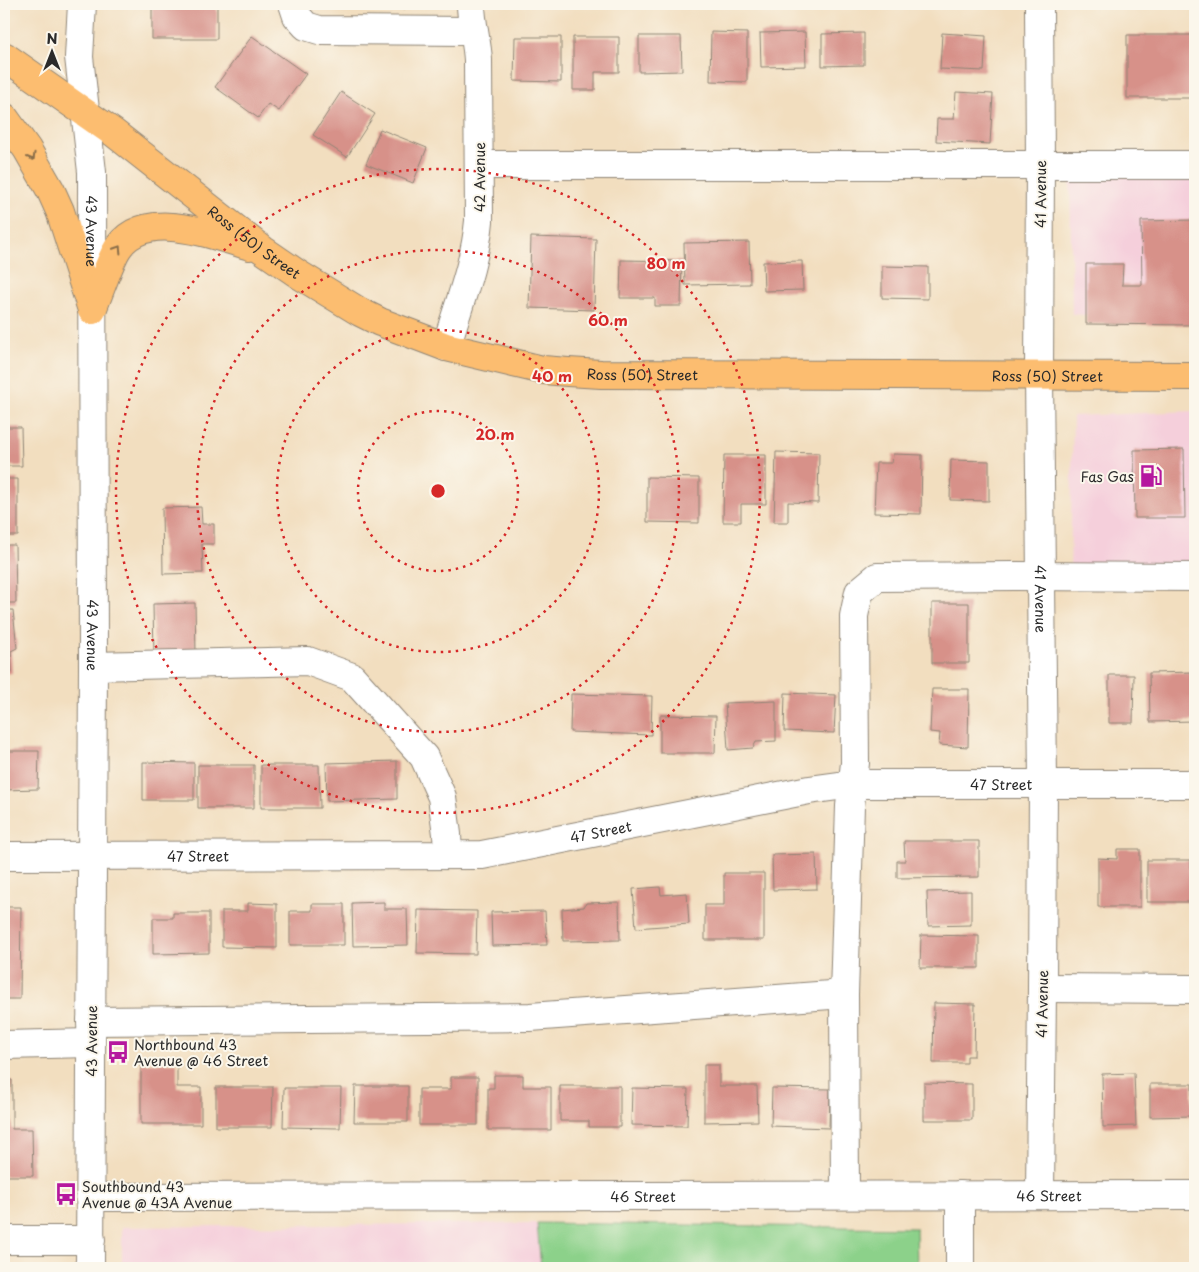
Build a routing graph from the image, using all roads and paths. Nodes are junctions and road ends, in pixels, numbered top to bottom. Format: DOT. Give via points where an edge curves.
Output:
graph roads {
  1 [pos="82,4"];
  2 [pos="293,4"];
  3 [pos="471,4"];
  4 [pos="1039,4"];
  5 [pos="474,31"];
  6 [pos="4,56"];
  7 [pos="85,113"];
  8 [pos="4,117"];
  9 [pos="1040,164"];
  10 [pos="479,165"];
  11 [pos="1195,165"];
  12 [pos="262,250"];
  13 [pos="92,310"];
  14 [pos="446,347"];
  15 [pos="1039,375"];
  16 [pos="1195,376"];
  17 [pos="1041,576"];
  18 [pos="1195,577"];
  19 [pos="93,666"];
  20 [pos="853,784"];
  21 [pos="1043,784"];
  22 [pos="1195,784"];
  23 [pos="448,855"];
  24 [pos="4,856"];
  25 [pos="91,856"];
  26 [pos="1042,988"];
  27 [pos="1195,989"];
  28 [pos="844,994"];
  29 [pos="91,1032"];
  30 [pos="4,1044"];
  31 [pos="845,1195"];
  32 [pos="960,1195"];
  33 [pos="1040,1195"];
  34 [pos="1195,1195"];
  35 [pos="91,1197"];
  36 [pos="4,1240"];
  37 [pos="90,1240"];
  38 [pos="90,1268"];
  39 [pos="960,1268"];
  1 -- 7 [label="street, 43 Avenue" via="79,57"];
  2 -- 5 [label="street" via="297,16 306,26 319,30"];
  3 -- 5 [label="street, 42 Avenue"];
  4 -- 9 [label="street, 41 Avenue"];
  5 -- 10 [label="street, 42 Avenue" via="478,60"];
  6 -- 7 [label="main road, Ross (50) Street"];
  7 -- 12 [label="main road, Ross (50) Street"];
  7 -- 13 [label="street, 43 Avenue" via="92,172"];
  8 -- 13 [label="main road, one-way" via="51,191"];
  9 -- 10 [label="street"];
  9 -- 11 [label="street"];
  9 -- 15 [label="street, 41 Avenue"];
  10 -- 14 [label="street, 42 Avenue" via="477,239"];
  13 -- 12 [label="main road, one-way" via="116,252 132,234 144,229 188,228"];
  12 -- 14 [label="main road, Ross (50) Street" via="360,312"];
  13 -- 19 [label="street, 43 Avenue"];
  14 -- 15 [label="main road, Ross (50) Street" via="543,370 601,374"];
  15 -- 16 [label="main road, Ross (50) Street"];
  15 -- 17 [label="street, 41 Avenue"];
  17 -- 18 [label="street"];
  17 -- 20 [label="street" via="877,578 859,592 854,616"];
  17 -- 21 [label="street, 41 Avenue"];
  19 -- 23 [label="street" via="308,661 352,677 424,756 442,797"];
  19 -- 25 [label="street, 43 Avenue"];
  20 -- 21 [label="street, 47 Street"];
  20 -- 23 [label="street, 47 Street" via="482,855"];
  20 -- 28 [label="street"];
  21 -- 22 [label="street, 47 Street"];
  21 -- 26 [label="street, 41 Avenue"];
  23 -- 25 [label="street, 47 Street"];
  24 -- 25 [label="street, 47 Street"];
  25 -- 29 [label="street, 43 Avenue"];
  26 -- 27 [label="street"];
  26 -- 33 [label="street, 41 Avenue"];
  28 -- 29 [label="street" via="530,1017"];
  28 -- 31 [label="street"];
  29 -- 30 [label="street"];
  29 -- 35 [label="street, 43 Avenue"];
  31 -- 32 [label="street, 46 Street"];
  31 -- 35 [label="street, 46 Street"];
  32 -- 33 [label="street, 46 Street"];
  32 -- 39 [label="street"];
  33 -- 34 [label="street, 46 Street"];
  35 -- 37 [label="street, 43 Avenue"];
  36 -- 37 [label="street"];
  37 -- 38 [label="street, 43 Avenue"];
}
